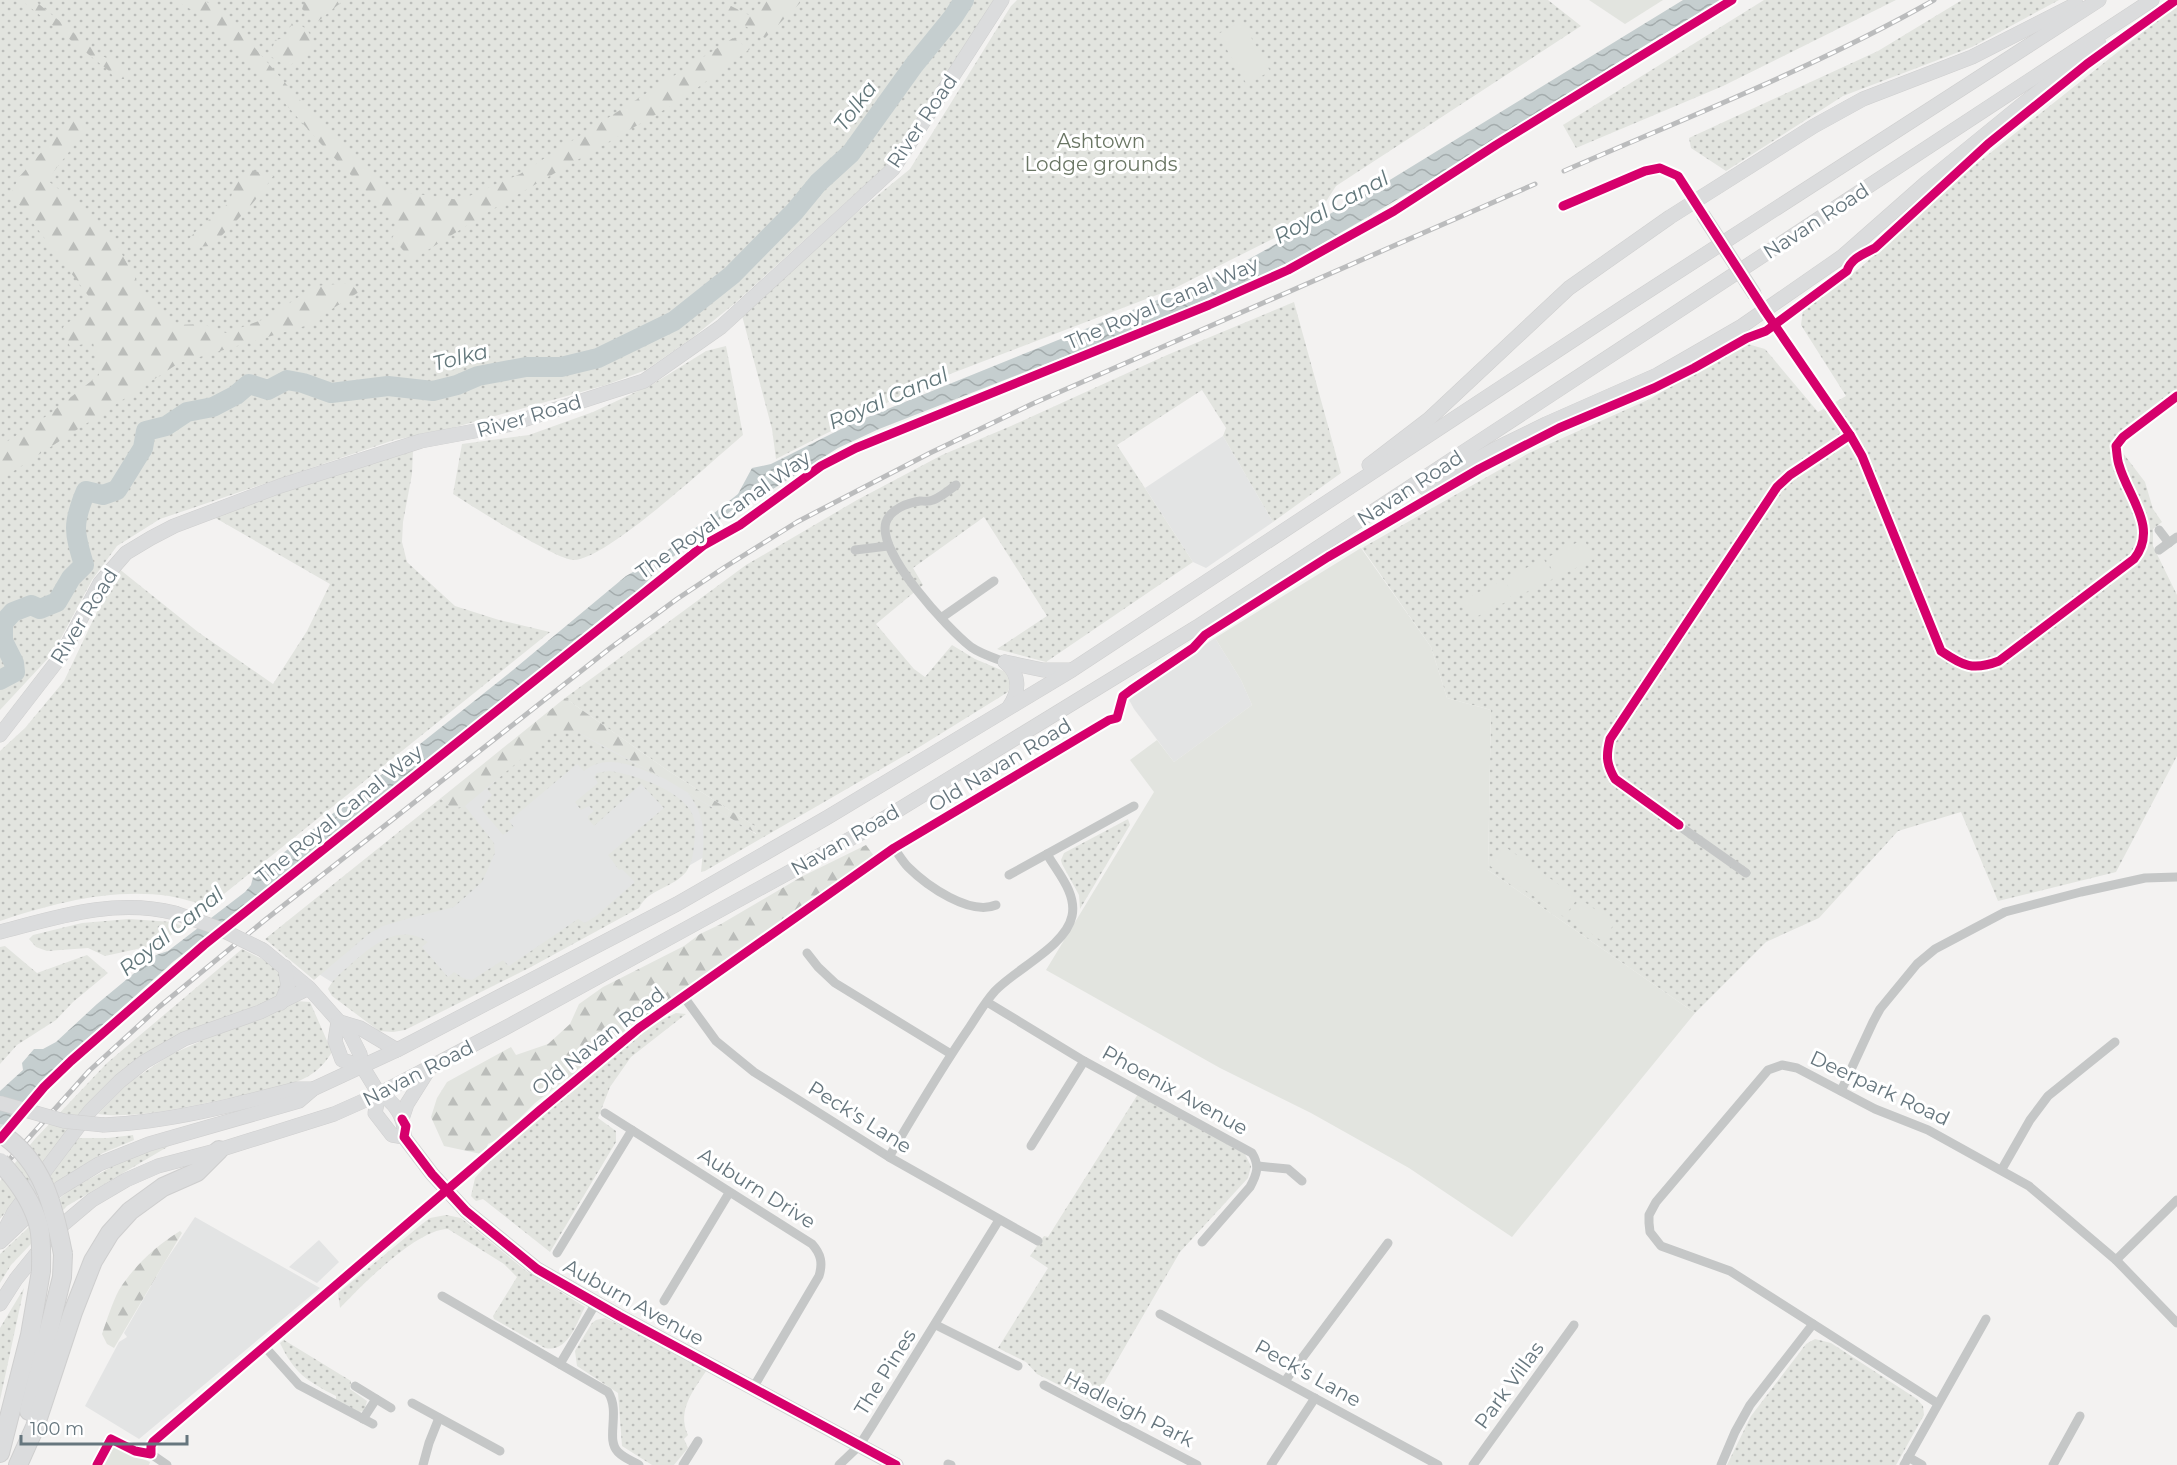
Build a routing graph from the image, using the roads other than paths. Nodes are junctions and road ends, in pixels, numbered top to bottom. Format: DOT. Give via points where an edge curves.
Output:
graph roads {
  1 [pos="1002,0"];
  2 [pos="2084,0"];
  3 [pos="2099,0"];
  4 [pos="2152,0"];
  5 [pos="2159,0"];
  6 [pos="1694,201"];
  7 [pos="1765,311"];
  8 [pos="2177,396"];
  9 [pos="1850,435"];
  10 [pos="2118,454"];
  11 [pos="1862,456"];
  12 [pos="956,485"];
  13 [pos="1299,520"];
  14 [pos="2159,530"];
  15 [pos="2173,540"];
  16 [pos="888,546"];
  17 [pos="855,550"];
  18 [pos="2159,550"];
  19 [pos="1294,564"];
  20 [pos="994,581"];
  21 [pos="941,618"];
  22 [pos="1005,662"];
  23 [pos="1072,670"];
  24 [pos="1008,709"];
  25 [pos="1117,718"];
  26 [pos="0,735"];
  27 [pos="1134,806"];
  28 [pos="894,848"];
  29 [pos="1047,854"];
  30 [pos="1746,873"];
  31 [pos="1009,875"];
  32 [pos="2177,878"];
  33 [pos="996,905"];
  34 [pos="0,932"];
  35 [pos="807,952"];
  36 [pos="285,967"];
  37 [pos="309,988"];
  38 [pos="684,997"];
  39 [pos="987,1002"];
  40 [pos="281,1003"];
  41 [pos="338,1022"];
  42 [pos="2115,1042"];
  43 [pos="397,1050"];
  44 [pos="951,1054"];
  45 [pos="1084,1061"];
  46 [pos="362,1066"];
  47 [pos="429,1068"];
  48 [pos="313,1089"];
  49 [pos="1841,1091"];
  50 [pos="379,1094"];
  51 [pos="0,1103"];
  52 [pos="605,1113"];
  53 [pos="402,1119"];
  54 [pos="632,1131"];
  55 [pos="0,1133"];
  56 [pos="404,1137"];
  57 [pos="1030,1146"];
  58 [pos="219,1150"];
  59 [pos="889,1156"];
  60 [pos="0,1162"];
  61 [pos="1258,1166"];
  62 [pos="2002,1169"];
  63 [pos="1302,1181"];
  64 [pos="446,1191"];
  65 [pos="729,1193"];
  66 [pos="2177,1200"];
  67 [pos="999,1220"];
  68 [pos="0,1240"];
  69 [pos="1038,1241"];
  70 [pos="1202,1242"];
  71 [pos="1388,1243"];
  72 [pos="557,1253"];
  73 [pos="2116,1260"];
  74 [pos="442,1296"];
  75 [pos="664,1301"];
  76 [pos="596,1303"];
  77 [pos="0,1304"];
  78 [pos="1160,1314"];
  79 [pos="1986,1319"];
  80 [pos="2177,1323"];
  81 [pos="1813,1324"];
  82 [pos="936,1325"];
  83 [pos="1574,1325"];
  84 [pos="265,1347"];
  85 [pos="560,1364"];
  86 [pos="1018,1366"];
  87 [pos="1285,1381"];
  88 [pos="1044,1385"];
  89 [pos="355,1386"];
  90 [pos="753,1388"];
  91 [pos="1315,1398"];
  92 [pos="376,1399"];
  93 [pos="412,1403"];
  94 [pos="1937,1403"];
  95 [pos="391,1408"];
  96 [pos="2080,1416"];
  97 [pos="440,1418"];
  98 [pos="363,1419"];
  99 [pos="374,1424"];
  100 [pos="698,1441"];
  101 [pos="859,1446"];
  102 [pos="500,1451"];
  103 [pos="0,1453"];
  104 [pos="1421,1461"];
  105 [pos="1906,1461"];
  106 [pos="17,1465"];
  107 [pos="167,1465"];
  108 [pos="423,1465"];
  109 [pos="639,1465"];
  110 [pos="683,1465"];
  111 [pos="839,1465"];
  112 [pos="896,1465"];
  113 [pos="1197,1465"];
  114 [pos="1271,1465"];
  115 [pos="1438,1465"];
  116 [pos="1473,1465"];
  117 [pos="1721,1465"];
  118 [pos="1923,1465"];
  119 [pos="2053,1465"];
  1 -- 26 [label="main road, River Road" via="893,169 721,327 644,381 507,425 421,441 280,486 151,538 126,553 100,583 61,656"];
  2 -- 6 [label="main road" via="1972,57 1863,99"];
  3 -- 13 [label="main road, Navan Road"];
  4 -- 19 [label="main road, Navan Road"];
  5 -- 7 [label="main road" via="2024,103 1843,256"];
  6 -- 7 [label="main road, bridge"];
  6 -- 13 [label="main road" via="1569,288 1429,419"];
  7 -- 9 [label="street"];
  7 -- 19 [label="main road" via="1657,375 1493,450"];
  8 -- 10 [label="street" via="2123,437 2116,446"];
  9 -- 11 [label="street"];
  9 -- 30 [label="street" via="1777,487 1610,739 1606,755 1608,768 1624,787"];
  12 -- 16 [label="street" via="932,501 901,506 893,513 886,522"];
  13 -- 23 [label="main road, Navan Road"];
  14 -- 15 [label="street"];
  15 -- 18 [label="street"];
  16 -- 17 [label="street"];
  16 -- 21 [label="street"];
  19 -- 47 [label="main road, Navan Road" via="854,837"];
  20 -- 21 [label="street"];
  21 -- 22 [label="street" via="972,647"];
  22 -- 23 [label="main road" via="1043,670"];
  22 -- 24 [label="main road" via="1018,680"];
  23 -- 24 [label="main road, Navan Road"];
  24 -- 43 [label="main road, Navan Road" via="677,904"];
  25 -- 28 [label="street, Old Navan Road"];
  27 -- 29 [label="street"];
  28 -- 33 [label="street" via="932,888 980,909"];
  28 -- 38 [label="street, Old Navan Road"];
  29 -- 31 [label="street"];
  29 -- 39 [label="street" via="1073,903 1066,931 1005,981"];
  32 -- 49 [label="street" via="2145,878 2005,912 1935,949 1917,964 1881,1010"];
  34 -- 36 [label="main road, bridge" via="90,909 132,907 174,913 218,928 263,950"];
  35 -- 44 [label="street" via="835,983"];
  36 -- 37 [label="main road"];
  36 -- 40 [label="main road" via="288,986"];
  37 -- 40 [label="main road"];
  37 -- 41 [label="main road"];
  38 -- 59 [label="street, Peck's Lane" via="716,1041 735,1059"];
  38 -- 64 [label="street, Old Navan Road" via="639,1028"];
  39 -- 44 [label="street"];
  39 -- 45 [label="street, Phoenix Avenue"];
  40 -- 68 [label="main road" via="184,1039 120,1081 90,1111 14,1212"];
  41 -- 43 [label="main road" via="360,1028"];
  41 -- 46 [label="main road" via="350,1034"];
  42 -- 62 [label="street" via="2048,1096"];
  43 -- 46 [label="main road, Navan Road"];
  44 -- 59 [label="street"];
  45 -- 57 [label="street"];
  45 -- 61 [label="street, Phoenix Avenue" via="1252,1153"];
  46 -- 48 [label="main road, Navan Road"];
  46 -- 50 [label="main road"];
  47 -- 50 [label="main road, Navan Road"];
  47 -- 53 [label="main road"];
  48 -- 51 [label="main road, bridge" via="104,1125 64,1121"];
  48 -- 68 [label="main road, Navan Road" via="299,1101 148,1144 99,1164 60,1188"];
  49 -- 62 [label="street, Deerpark Road"];
  49 -- 81 [label="street, Deerpark Road" via="1789,1066 1768,1070 1671,1183 1649,1215 1650,1231 1661,1246 1730,1271"];
  50 -- 53 [label="main road" via="390,1099"];
  50 -- 56 [label="main road, Auburn Avenue" via="375,1113 392,1135"];
  50 -- 58 [label="main road, Navan Road" via="334,1114"];
  52 -- 54 [label="street, Auburn Drive"];
  53 -- 56 [label="main road" via="406,1126"];
  54 -- 65 [label="street, Auburn Drive"];
  54 -- 72 [label="street"];
  55 -- 106 [label="highway, bridge" via="33,1163 45,1186 55,1209 63,1254 62,1277"];
  56 -- 64 [label="main road, Auburn Avenue"];
  58 -- 77 [label="main road, Navan Road" via="158,1166 92,1200 54,1232"];
  58 -- 106 [label="highway" via="197,1172 163,1187 130,1211 110,1233 93,1261 35,1427"];
  59 -- 67 [label="street, Peck's Lane"];
  60 -- 103 [label="highway, bridge" via="27,1197 39,1228 42,1271"];
  61 -- 63 [label="street" via="1288,1169"];
  61 -- 70 [label="street" via="1250,1187"];
  62 -- 73 [label="street, Deerpark Road" via="2037,1191"];
  64 -- 76 [label="main road, Auburn Avenue" via="524,1259"];
  64 -- 84 [label="street, Old Navan Road"];
  65 -- 75 [label="street"];
  65 -- 90 [label="street, Auburn Drive" via="812,1244 821,1260 819,1276"];
  66 -- 73 [label="street"];
  67 -- 69 [label="street, Peck's Lane"];
  67 -- 82 [label="street, The Pines"];
  71 -- 87 [label="street"];
  73 -- 80 [label="street, Deerpark Road"];
  74 -- 85 [label="street"];
  76 -- 85 [label="street"];
  76 -- 90 [label="main road, Auburn Avenue"];
  78 -- 87 [label="street, Peck's Lane"];
  79 -- 94 [label="street"];
  81 -- 94 [label="street, Deerpark Road"];
  81 -- 117 [label="street" via="1750,1405"];
  82 -- 86 [label="street, The Pines"];
  82 -- 101 [label="street, The Pines"];
  83 -- 116 [label="street, Park Villas"];
  84 -- 98 [label="street" via="299,1385"];
  84 -- 107 [label="street, Old Navan Road" via="153,1442 151,1454"];
  85 -- 109 [label="street" via="608,1392 614,1405 614,1446"];
  87 -- 91 [label="street, Peck's Lane"];
  88 -- 113 [label="street, Hadleigh Park"];
  89 -- 92 [label="street"];
  90 -- 101 [label="main road, Auburn Avenue"];
  91 -- 104 [label="street, Peck's Lane"];
  91 -- 114 [label="street"];
  92 -- 95 [label="street"];
  92 -- 98 [label="street"];
  93 -- 97 [label="street"];
  94 -- 105 [label="street"];
  96 -- 119 [label="street"];
  97 -- 102 [label="street"];
  97 -- 108 [label="street"];
  98 -- 99 [label="street"];
  100 -- 110 [label="street"];
  101 -- 111 [label="street, The Pines"];
  101 -- 112 [label="main road, Auburn Avenue"];
  104 -- 115 [label="street, Peck's Lane"];
  105 -- 118 [label="street"];
}
